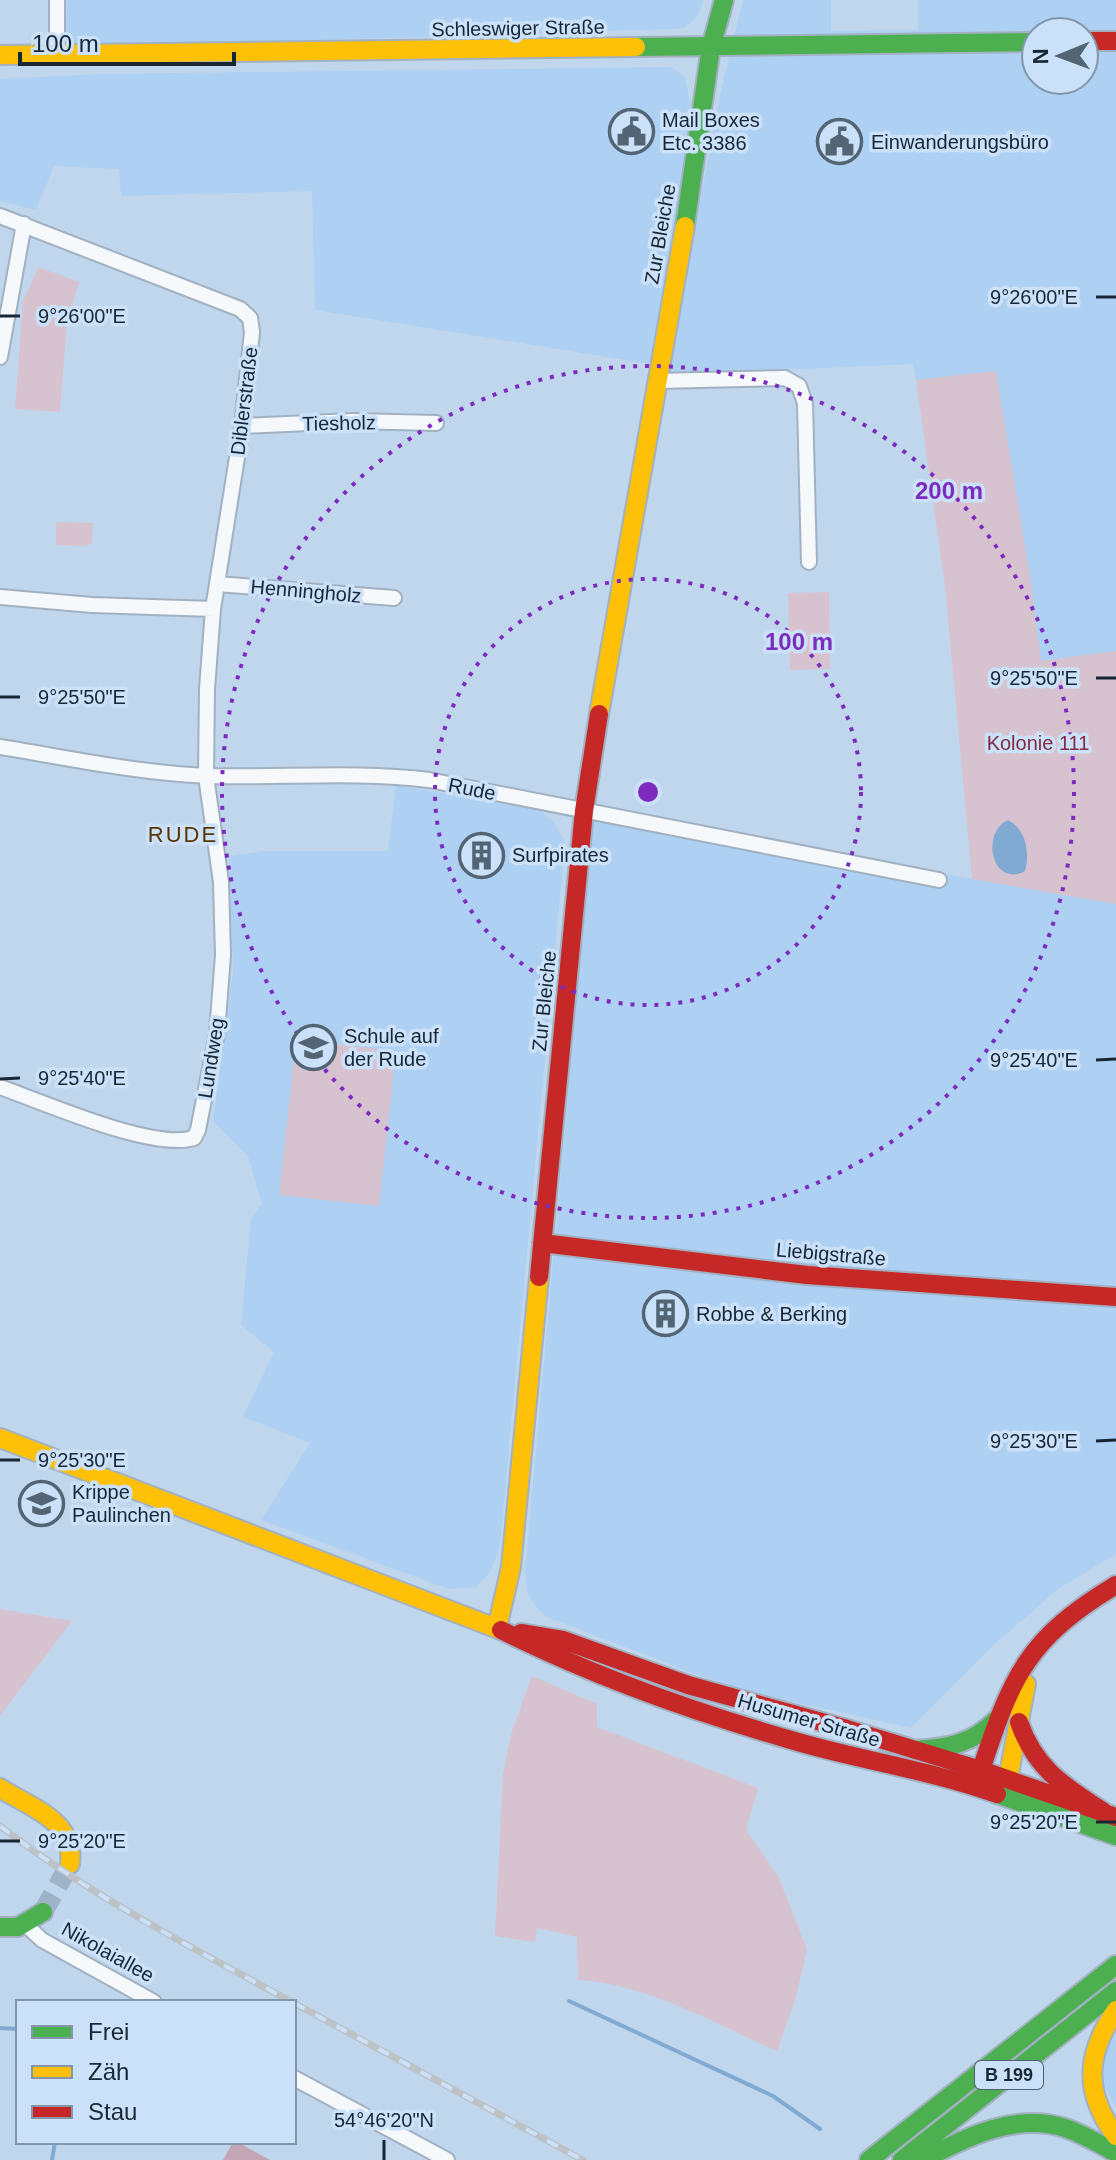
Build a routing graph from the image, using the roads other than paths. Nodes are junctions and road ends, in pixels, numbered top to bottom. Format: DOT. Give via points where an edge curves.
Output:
graph roads {
  1 [pos="57,0"];
  2 [pos="724,0"];
  3 [pos="1020,42"];
  4 [pos="711,47"];
  5 [pos="0,55"];
  6 [pos="57,56"];
  7 [pos="0,216"];
  8 [pos="24,224"];
  9 [pos="0,357"];
  10 [pos="657,381"];
  11 [pos="436,423"];
  12 [pos="242,426"];
  13 [pos="809,562"];
  14 [pos="217,584"];
  15 [pos="0,597"];
  16 [pos="394,598"];
  17 [pos="213,609"];
  18 [pos="0,747"];
  19 [pos="206,776"];
  20 [pos="584,811"];
  21 [pos="939,880"];
  22 [pos="0,1087"];
  23 [pos="542,1243"];
  24 [pos="1116,1297"];
  25 [pos="0,1438"];
  26 [pos="1116,1585"];
  27 [pos="497,1628"];
  28 [pos="1039,1643"];
  29 [pos="1001,1715"];
  30 [pos="1019,1722"];
  31 [pos="915,1750"];
  32 [pos="981,1770"];
  33 [pos="1008,1779"];
  34 [pos="0,1788"];
  35 [pos="986,1790"];
  36 [pos="1110,1815"];
  37 [pos="1116,1836"];
  38 [pos="70,1864"];
  39 [pos="43,1912"];
  40 [pos="26,1925"];
  41 [pos="0,1927"];
  42 [pos="1116,1965"];
  43 [pos="1116,1991"];
  44 [pos="150,2000"];
  45 [pos="1116,2010"];
  46 [pos="296,2079"];
  47 [pos="1116,2136"];
  48 [pos="1116,2153"];
  49 [pos="447,2160"];
  50 [pos="869,2160"];
  51 [pos="902,2160"];
  52 [pos="923,2160"];
  1 -- 6 [label="street"];
  2 -- 4 [label="main road, Zur Bleiche"];
  3 -- 4 [label="main road, Schleswiger Straße"];
  4 -- 6 [label="main road, Schleswiger Straße"];
  4 -- 10 [label="main road, Zur Bleiche"];
  5 -- 6 [label="main road, Schleswiger Straße"];
  7 -- 8 [label="street, Diblerstraße"];
  8 -- 9 [label="street"];
  8 -- 12 [label="street, Diblerstraße" via="240,309 250,318"];
  10 -- 13 [label="street" via="785,378 799,386 805,403"];
  10 -- 20 [label="main road, Zur Bleiche"];
  11 -- 12 [label="street, Tiesholz"];
  12 -- 14 [label="street, Diblerstraße"];
  14 -- 16 [label="street, Henningholz"];
  14 -- 17 [label="street, Diblerstraße"];
  15 -- 17 [label="street"];
  17 -- 19 [label="street, Diblerstraße"];
  18 -- 19 [label="street, Rude"];
  19 -- 20 [label="street, Rude" via="389,775"];
  19 -- 22 [label="street, Lundweg" via="221,882 223,955 217,1033 194,1138 135,1134"];
  20 -- 21 [label="street, Rude"];
  20 -- 23 [label="main road, Zur Bleiche"];
  23 -- 24 [label="main road, Liebigstraße" via="807,1275"];
  23 -- 27 [label="main road, Zur Bleiche" via="511,1567"];
  25 -- 27 [label="main road, Husumer Straße"];
  26 -- 28 [label="main road" via="1066,1617"];
  27 -- 31 [label="main road, Husumer Straße" via="563,1640 688,1685"];
  27 -- 35 [label="main road, Husumer Straße" via="559,1659 705,1714"];
  28 -- 29 [label="main road"];
  28 -- 30 [label="main road"];
  29 -- 31 [label="main road" via="968,1744"];
  29 -- 32 [label="main road"];
  30 -- 33 [label="main road"];
  30 -- 36 [label="main road" via="1036,1762"];
  31 -- 32 [label="main road, Husumer Straße"];
  32 -- 33 [label="main road, Husumer Straße"];
  32 -- 35 [label="main road"];
  33 -- 35 [label="main road"];
  33 -- 36 [label="main road, Husumer Straße"];
  34 -- 38 [label="main road" via="62,1828 72,1844"];
  35 -- 37 [label="main road, Husumer Straße"];
  39 -- 40 [label="main road"];
  40 -- 41 [label="main road"];
  40 -- 44 [label="street, Nikolaiallee" via="42,1940"];
  42 -- 50 [label="main road, B 199"];
  43 -- 51 [label="main road, B 199"];
  45 -- 47 [label="main road" via="1101,2028 1091,2076 1096,2107"];
  46 -- 49 [label="street"];
  48 -- 52 [label="main road" via="1049,2124 1025,2123 984,2131"];
}
